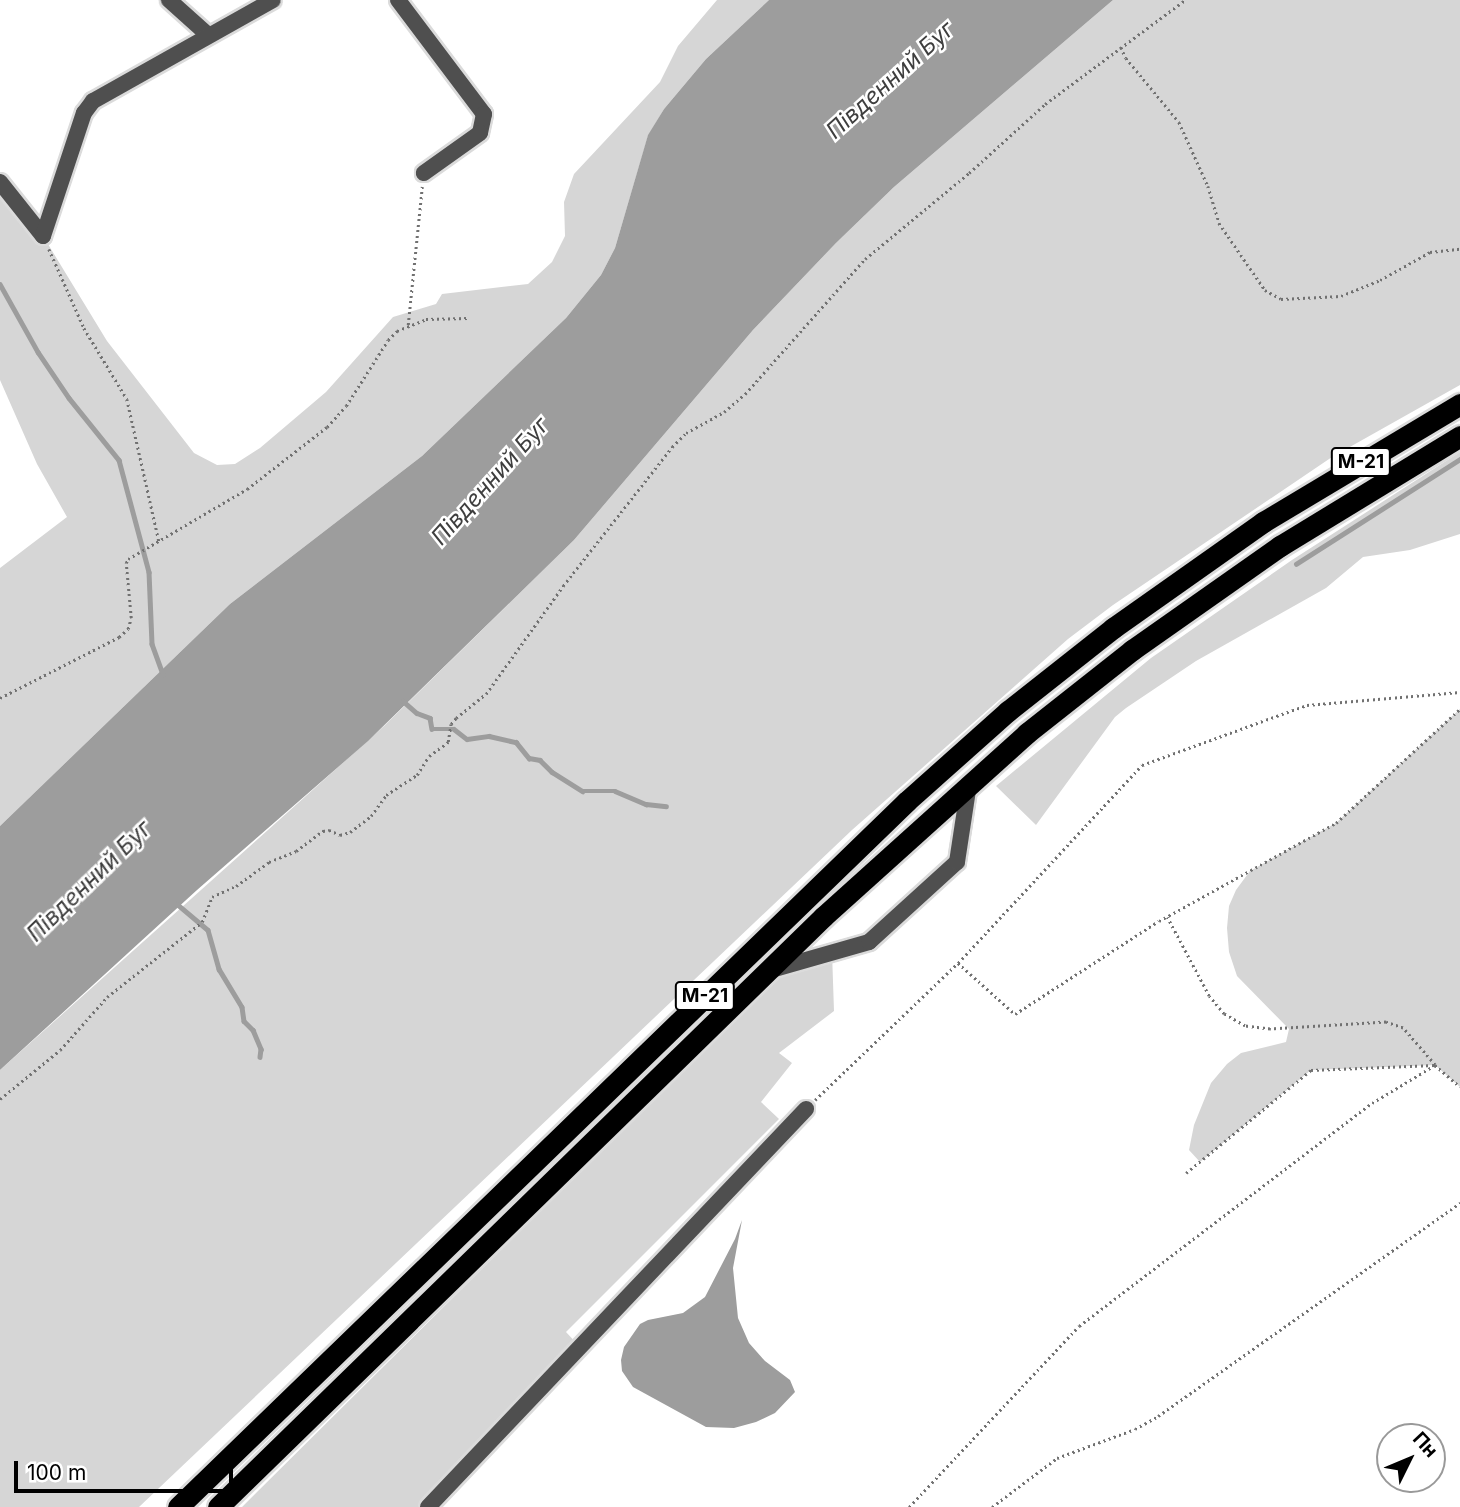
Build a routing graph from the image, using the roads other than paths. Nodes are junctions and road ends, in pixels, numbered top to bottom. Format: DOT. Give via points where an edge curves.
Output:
graph roads {
  1 [pos="169,0"];
  2 [pos="273,0"];
  3 [pos="398,0"];
  4 [pos="208,35"];
  5 [pos="424,173"];
  6 [pos="0,182"];
  7 [pos="1460,404"];
  8 [pos="1460,436"];
  9 [pos="969,784"];
  10 [pos="907,801"];
  11 [pos="926,822"];
  12 [pos="769,970"];
  13 [pos="806,1109"];
  14 [pos="178,1507"];
  15 [pos="218,1507"];
  16 [pos="428,1507"];
  1 -- 4 [label="street"];
  2 -- 4 [label="street"];
  3 -- 5 [label="street" via="484,114 480,133"];
  4 -- 6 [label="street" via="93,101 84,113 43,236"];
  7 -- 10 [label="highway, М-21" via="1263,522 1113,628 1008,711"];
  8 -- 9 [label="highway, М-21" via="1280,546 1132,650"];
  9 -- 11 [label="highway, М-21"];
  9 -- 12 [label="street" via="957,862 869,942"];
  10 -- 11 [label="highway"];
  10 -- 14 [label="highway, М-21"];
  11 -- 12 [label="highway, М-21"];
  12 -- 15 [label="highway, М-21"];
  13 -- 16 [label="street"];
}
